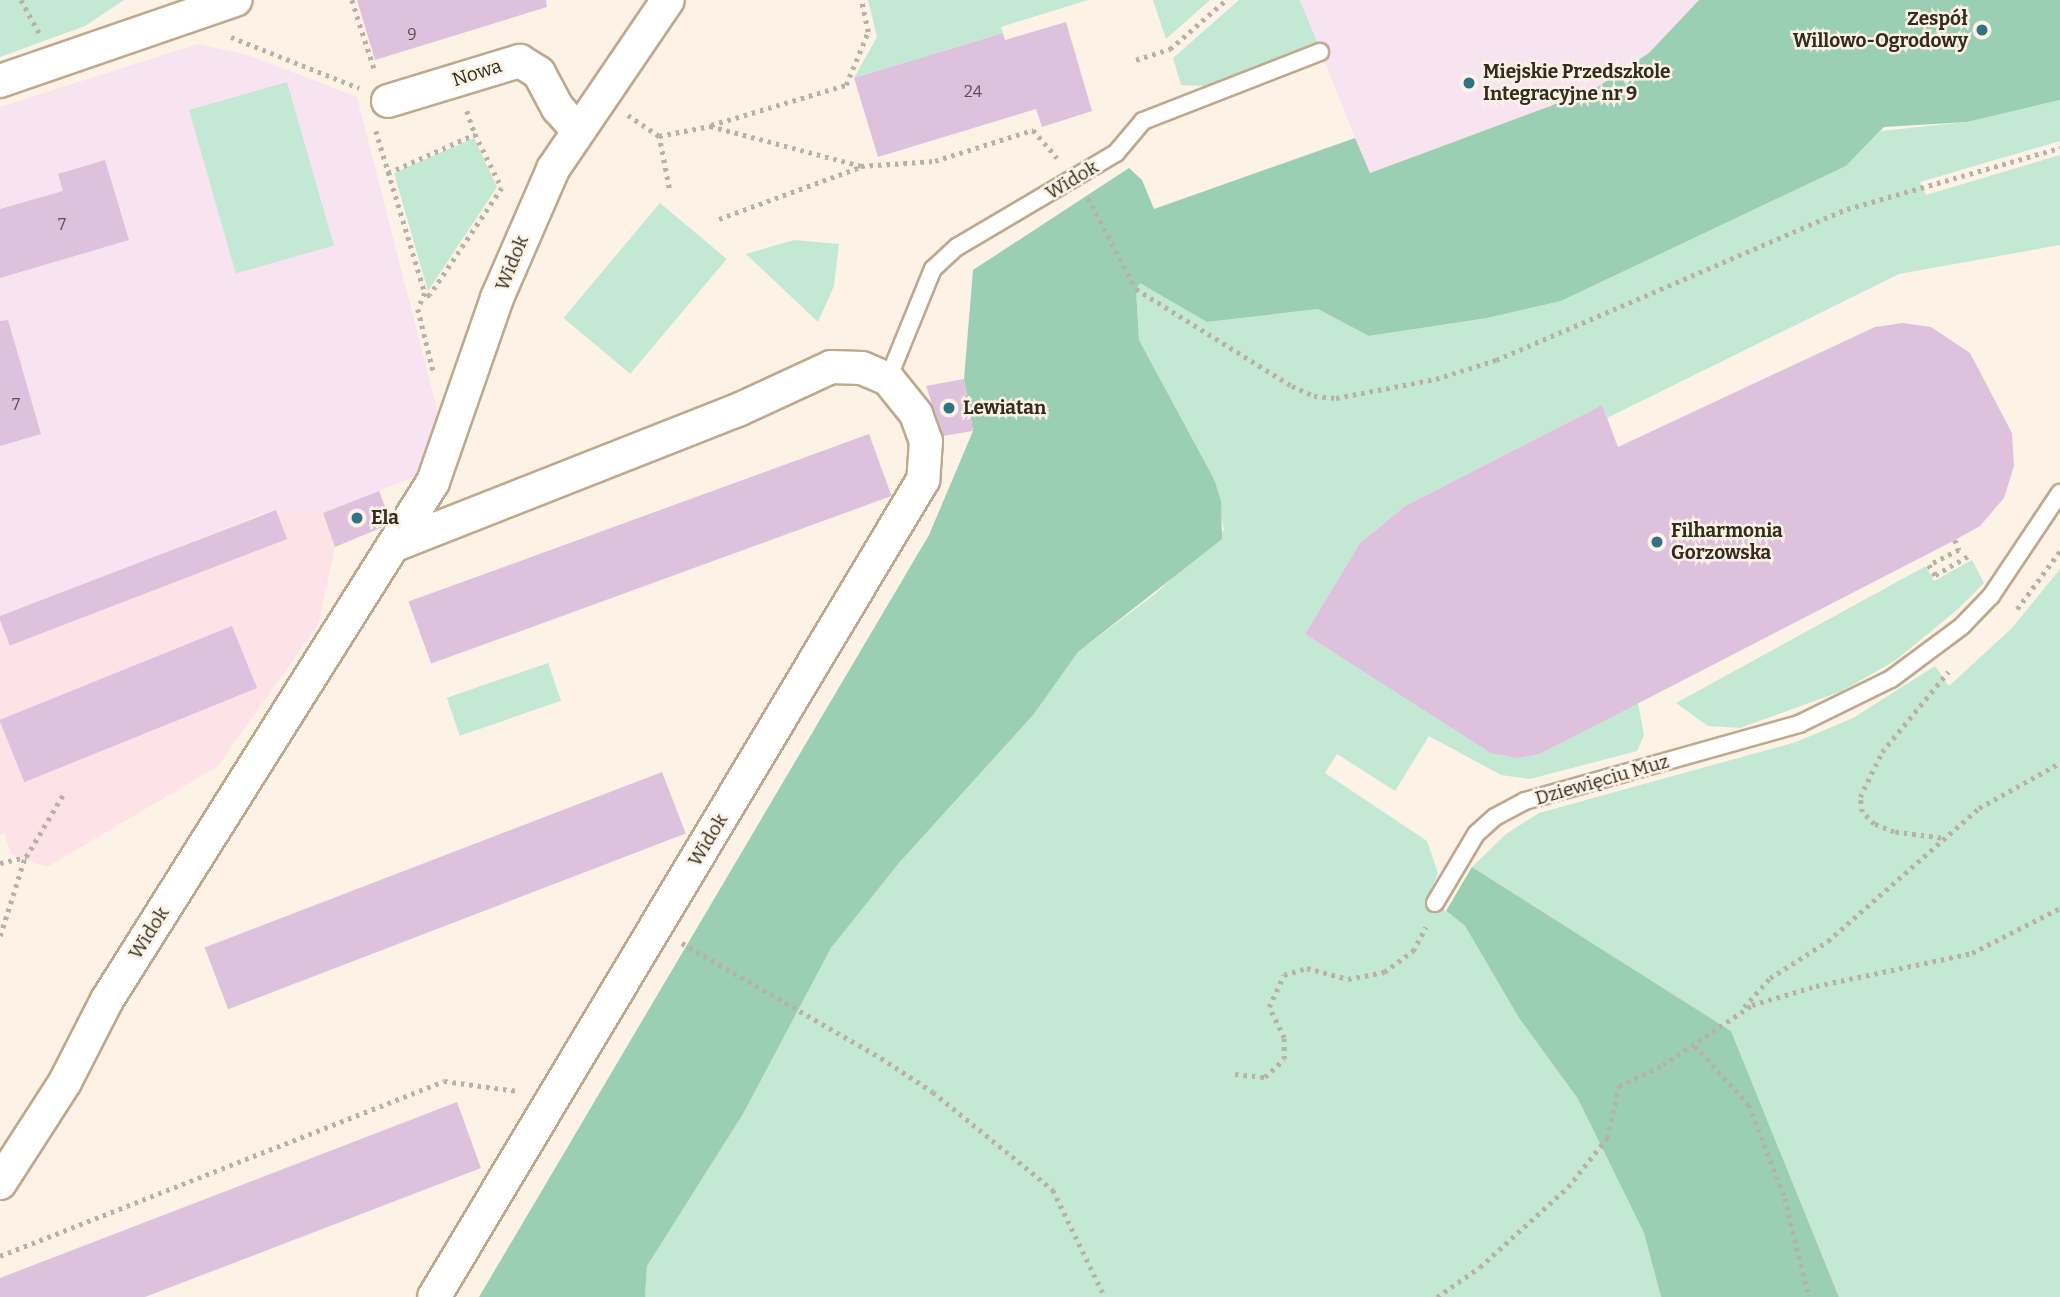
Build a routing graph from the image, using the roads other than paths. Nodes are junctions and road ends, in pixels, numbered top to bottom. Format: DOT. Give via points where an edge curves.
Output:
graph roads {
  1 [pos="183,0"];
  2 [pos="235,0"];
  3 [pos="668,0"];
  4 [pos="132,37"];
  5 [pos="1320,51"];
  6 [pos="0,81"];
  7 [pos="381,113"];
  8 [pos="577,130"];
  9 [pos="888,379"];
  10 [pos="2060,493"];
  11 [pos="395,545"];
  12 [pos="1434,903"];
  13 [pos="0,1183"];
  14 [pos="434,1297"];
  1 -- 4 [label="street"];
  2 -- 4 [label="street"];
  3 -- 8 [label="street, Widok"];
  4 -- 6 [label="street"];
  5 -- 9 [label="lane, Widok" via="1143,121 1122,149 944,257 933,270"];
  7 -- 8 [label="street, Nowa" via="520,61 539,73 558,108"];
  8 -- 11 [label="street, Widok" via="520,240 433,482"];
  9 -- 11 [label="street" via="862,368 831,367 738,410"];
  9 -- 14 [label="street, Widok" via="922,428 927,457 923,480"];
  10 -- 12 [label="lane, Dziewięciu Muz" via="1991,596 1962,626 1891,679 1799,724 1525,802 1495,817 1476,834"];
  11 -- 13 [label="street, Widok" via="107,1000 65,1082"];
}
